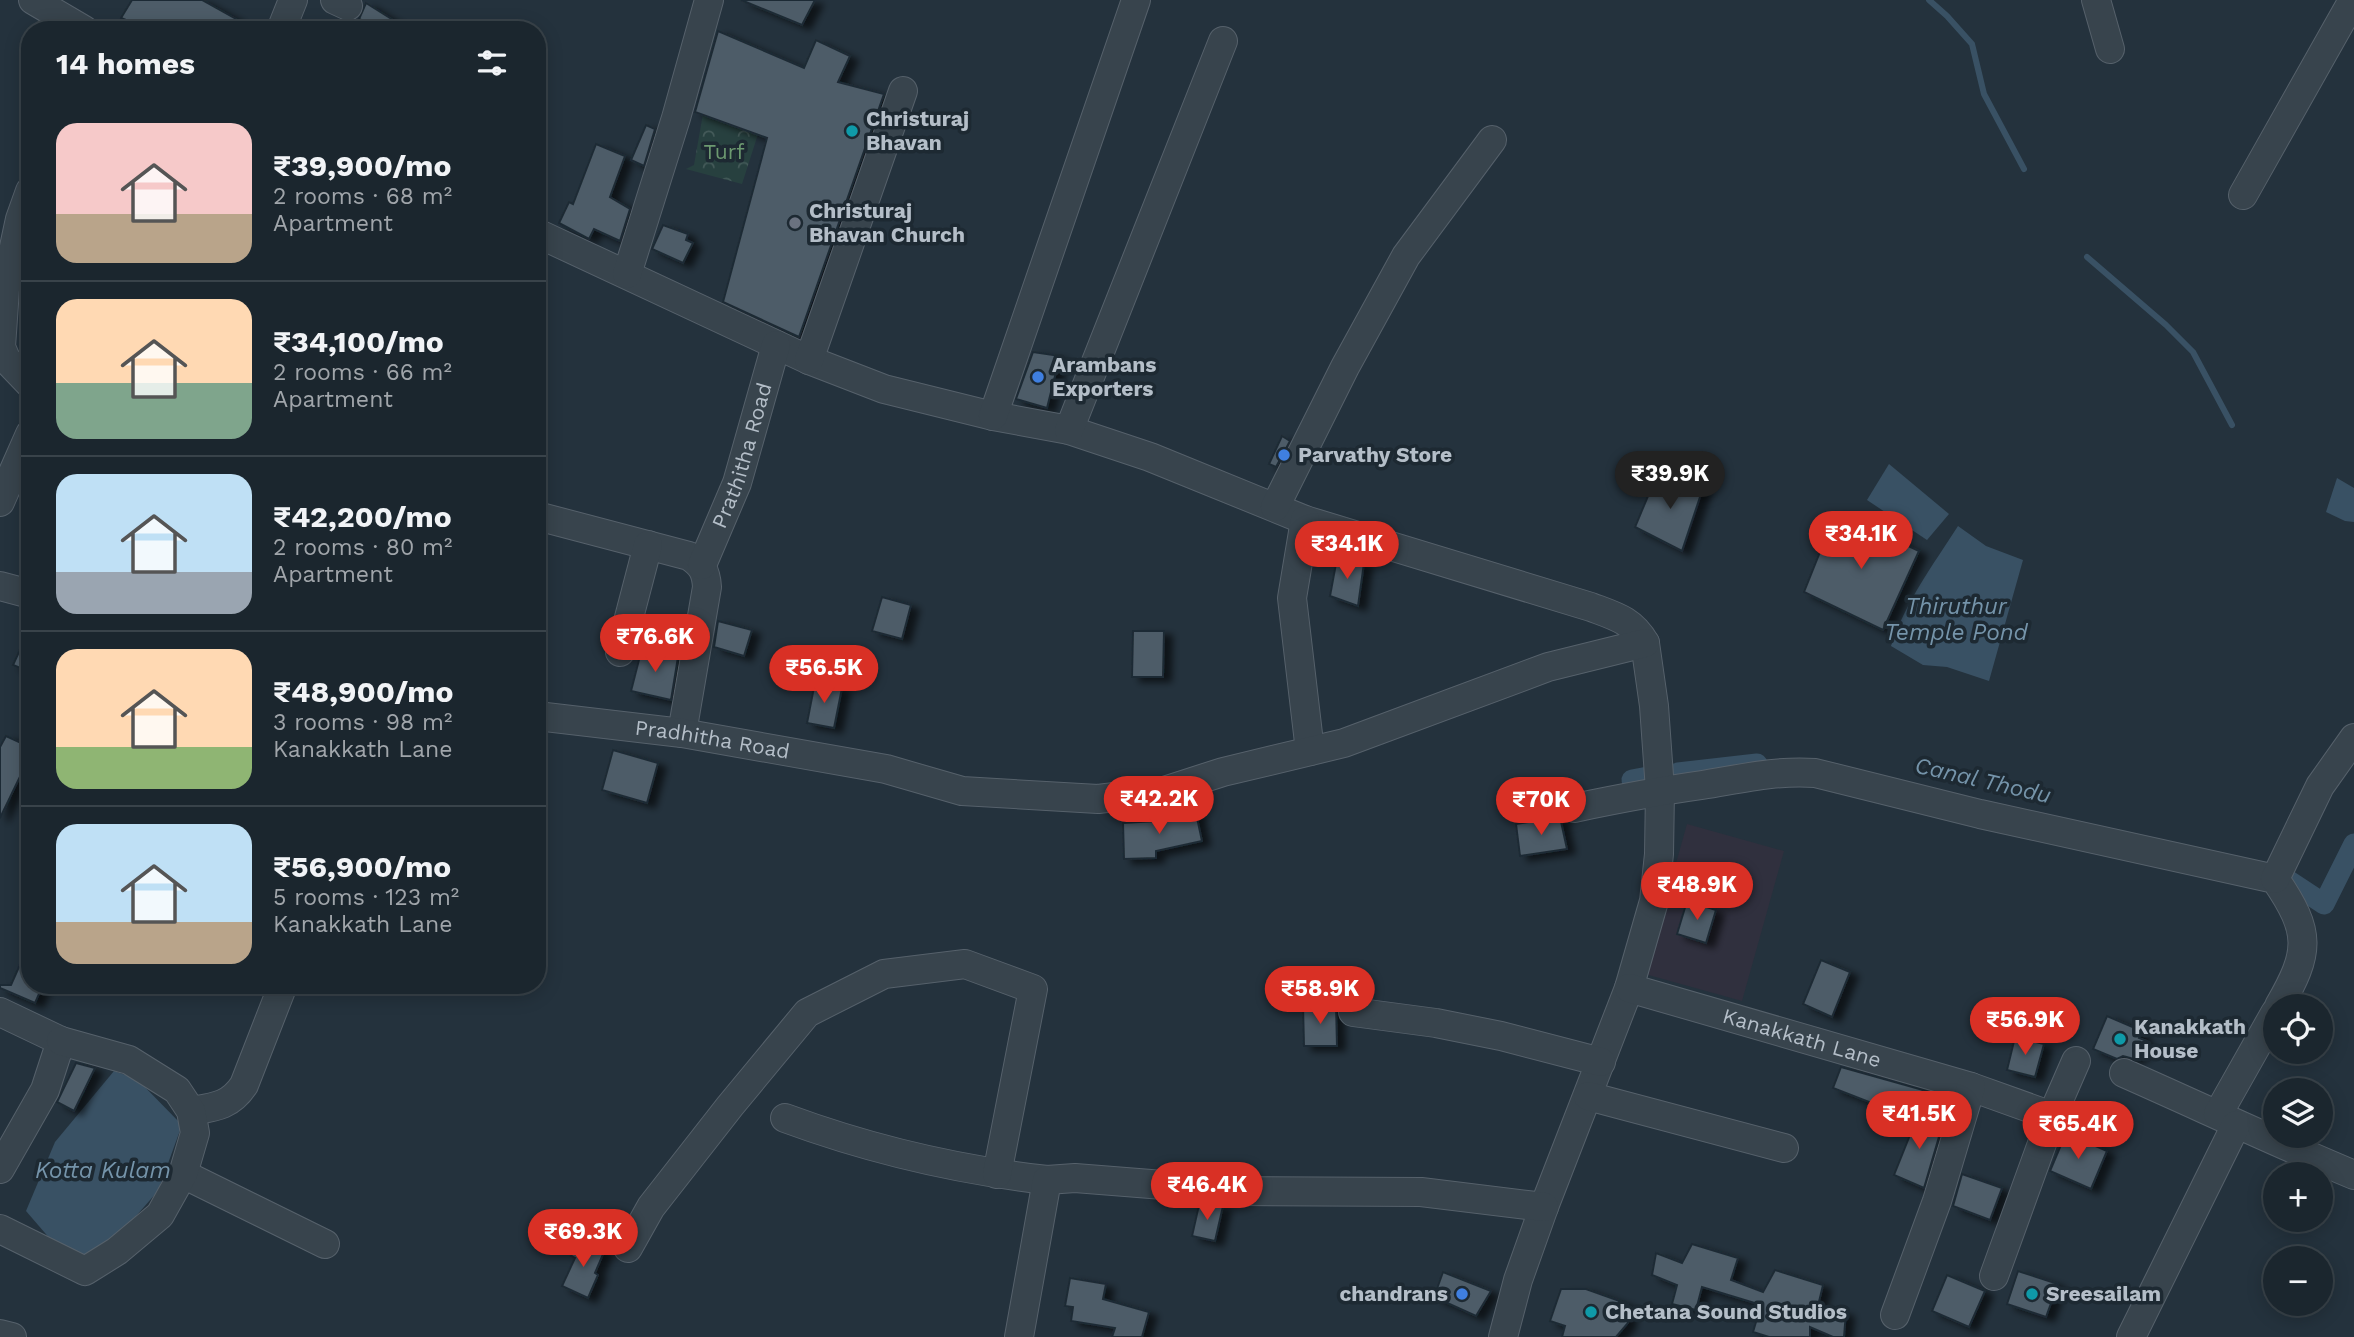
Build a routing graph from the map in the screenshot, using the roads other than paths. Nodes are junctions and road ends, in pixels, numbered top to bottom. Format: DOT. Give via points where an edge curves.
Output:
graph roads {
  1 [pos="33,0"];
  2 [pos="293,0"];
  3 [pos="709,0"];
  4 [pos="1136,0"];
  5 [pos="2095,0"];
  6 [pos="2353,0"];
  7 [pos="69,21"];
  8 [pos="285,21"];
  9 [pos="1223,41"];
  10 [pos="2110,48"];
  11 [pos="903,91"];
  12 [pos="1492,139"];
  13 [pos="2243,195"];
  14 [pos="21,216"];
  15 [pos="546,237"];
  16 [pos="627,274"];
  17 [pos="776,345"];
  18 [pos="809,360"];
  19 [pos="21,375"];
  20 [pos="993,416"];
  21 [pos="1069,430"];
  22 [pos="21,454"];
  23 [pos="0,502"];
  24 [pos="1275,507"];
  25 [pos="546,518"];
  26 [pos="1305,520"];
  27 [pos="648,545"];
  28 [pos="702,565"];
  29 [pos="0,586"];
  30 [pos="21,592"];
  31 [pos="1645,643"];
  32 [pos="620,652"];
  33 [pos="546,717"];
  34 [pos="682,733"];
  35 [pos="2354,738"];
  36 [pos="1310,751"];
  37 [pos="1660,790"];
  38 [pos="1574,808"];
  39 [pos="2275,879"];
  40 [pos="1629,988"];
  41 [pos="279,994"];
  42 [pos="2286,994"];
  43 [pos="0,1012"];
  44 [pos="1353,1012"];
  45 [pos="2263,1040"];
  46 [pos="61,1041"];
  47 [pos="2076,1061"];
  48 [pos="1601,1062"];
  49 [pos="2124,1073"];
  50 [pos="1971,1087"];
  51 [pos="1588,1096"];
  52 [pos="191,1111"];
  53 [pos="2053,1116"];
  54 [pos="785,1118"];
  55 [pos="2227,1119"];
  56 [pos="1784,1149"];
  57 [pos="0,1169"];
  58 [pos="183,1174"];
  59 [pos="997,1174"];
  60 [pos="2354,1175"];
  61 [pos="1047,1180"];
  62 [pos="1544,1207"];
  63 [pos="0,1229"];
  64 [pos="325,1244"];
  65 [pos="628,1248"];
  66 [pos="1994,1276"];
  67 [pos="1895,1315"];
  68 [pos="0,1334"];
  69 [pos="12,1337"];
  70 [pos="1019,1337"];
  71 [pos="1503,1337"];
  72 [pos="2131,1337"];
  1 -- 7 [label="street"];
  2 -- 8 [label="street"];
  3 -- 16 [label="street"];
  4 -- 20 [label="street"];
  5 -- 10 [label="street"];
  6 -- 13 [label="street"];
  9 -- 21 [label="street"];
  11 -- 18 [label="street"];
  12 -- 24 [label="street" via="1406,256"];
  14 -- 19 [label="street" via="5,289 1,346"];
  15 -- 16 [label="street"];
  16 -- 17 [label="street"];
  17 -- 18 [label="street"];
  17 -- 28 [label="street, Prathitha Road" via="737,484"];
  18 -- 20 [label="street" via="884,389"];
  20 -- 21 [label="street"];
  21 -- 24 [label="street"];
  22 -- 23 [label="street"];
  24 -- 26 [label="street"];
  25 -- 27 [label="street"];
  26 -- 31 [label="street" via="1608,613 1636,628"];
  26 -- 36 [label="street" via="1292,598"];
  27 -- 28 [label="street" via="689,556"];
  27 -- 32 [label="street"];
  28 -- 34 [label="street" via="707,587"];
  29 -- 30 [label="street"];
  31 -- 36 [label="street, Pradhitha Road" via="1548,667 1344,743"];
  31 -- 37 [label="street"];
  33 -- 34 [label="street, Pradhitha Road"];
  34 -- 36 [label="street, Pradhitha Road" via="886,769 962,791 1098,799 1164,791"];
  35 -- 39 [label="street" via="2320,786"];
  37 -- 38 [label="street"];
  37 -- 39 [label="street" via="1759,775 1815,773"];
  37 -- 40 [label="street" via="1654,901"];
  39 -- 42 [label="street" via="2296,915 2303,938 2299,971"];
  40 -- 48 [label="street"];
  40 -- 50 [label="street, Kanakkath Lane"];
  41 -- 52 [label="street" via="236,1097 223,1105"];
  43 -- 46 [label="street"];
  44 -- 48 [label="street" via="1501,1036"];
  45 -- 55 [label="street"];
  46 -- 52 [label="street" via="129,1060 177,1090"];
  46 -- 57 [label="street" via="45,1090"];
  47 -- 53 [label="street"];
  48 -- 51 [label="street"];
  49 -- 55 [label="street"];
  50 -- 53 [label="street, Kanakkath Lane"];
  50 -- 67 [label="street" via="1937,1202"];
  51 -- 56 [label="street"];
  51 -- 62 [label="street"];
  52 -- 58 [label="street" via="195,1133"];
  53 -- 66 [label="street"];
  54 -- 59 [label="street" via="838,1138"];
  55 -- 60 [label="street"];
  55 -- 72 [label="street"];
  58 -- 63 [label="street" via="160,1215 85,1271"];
  58 -- 64 [label="street"];
  59 -- 61 [label="street"];
  59 -- 65 [label="street" via="1033,989 965,964 884,974 807,1013 651,1207"];
  61 -- 62 [label="street" via="1075,1178 1239,1191 1421,1192"];
  61 -- 70 [label="street"];
  62 -- 71 [label="street"];
  68 -- 69 [label="street"];
}
